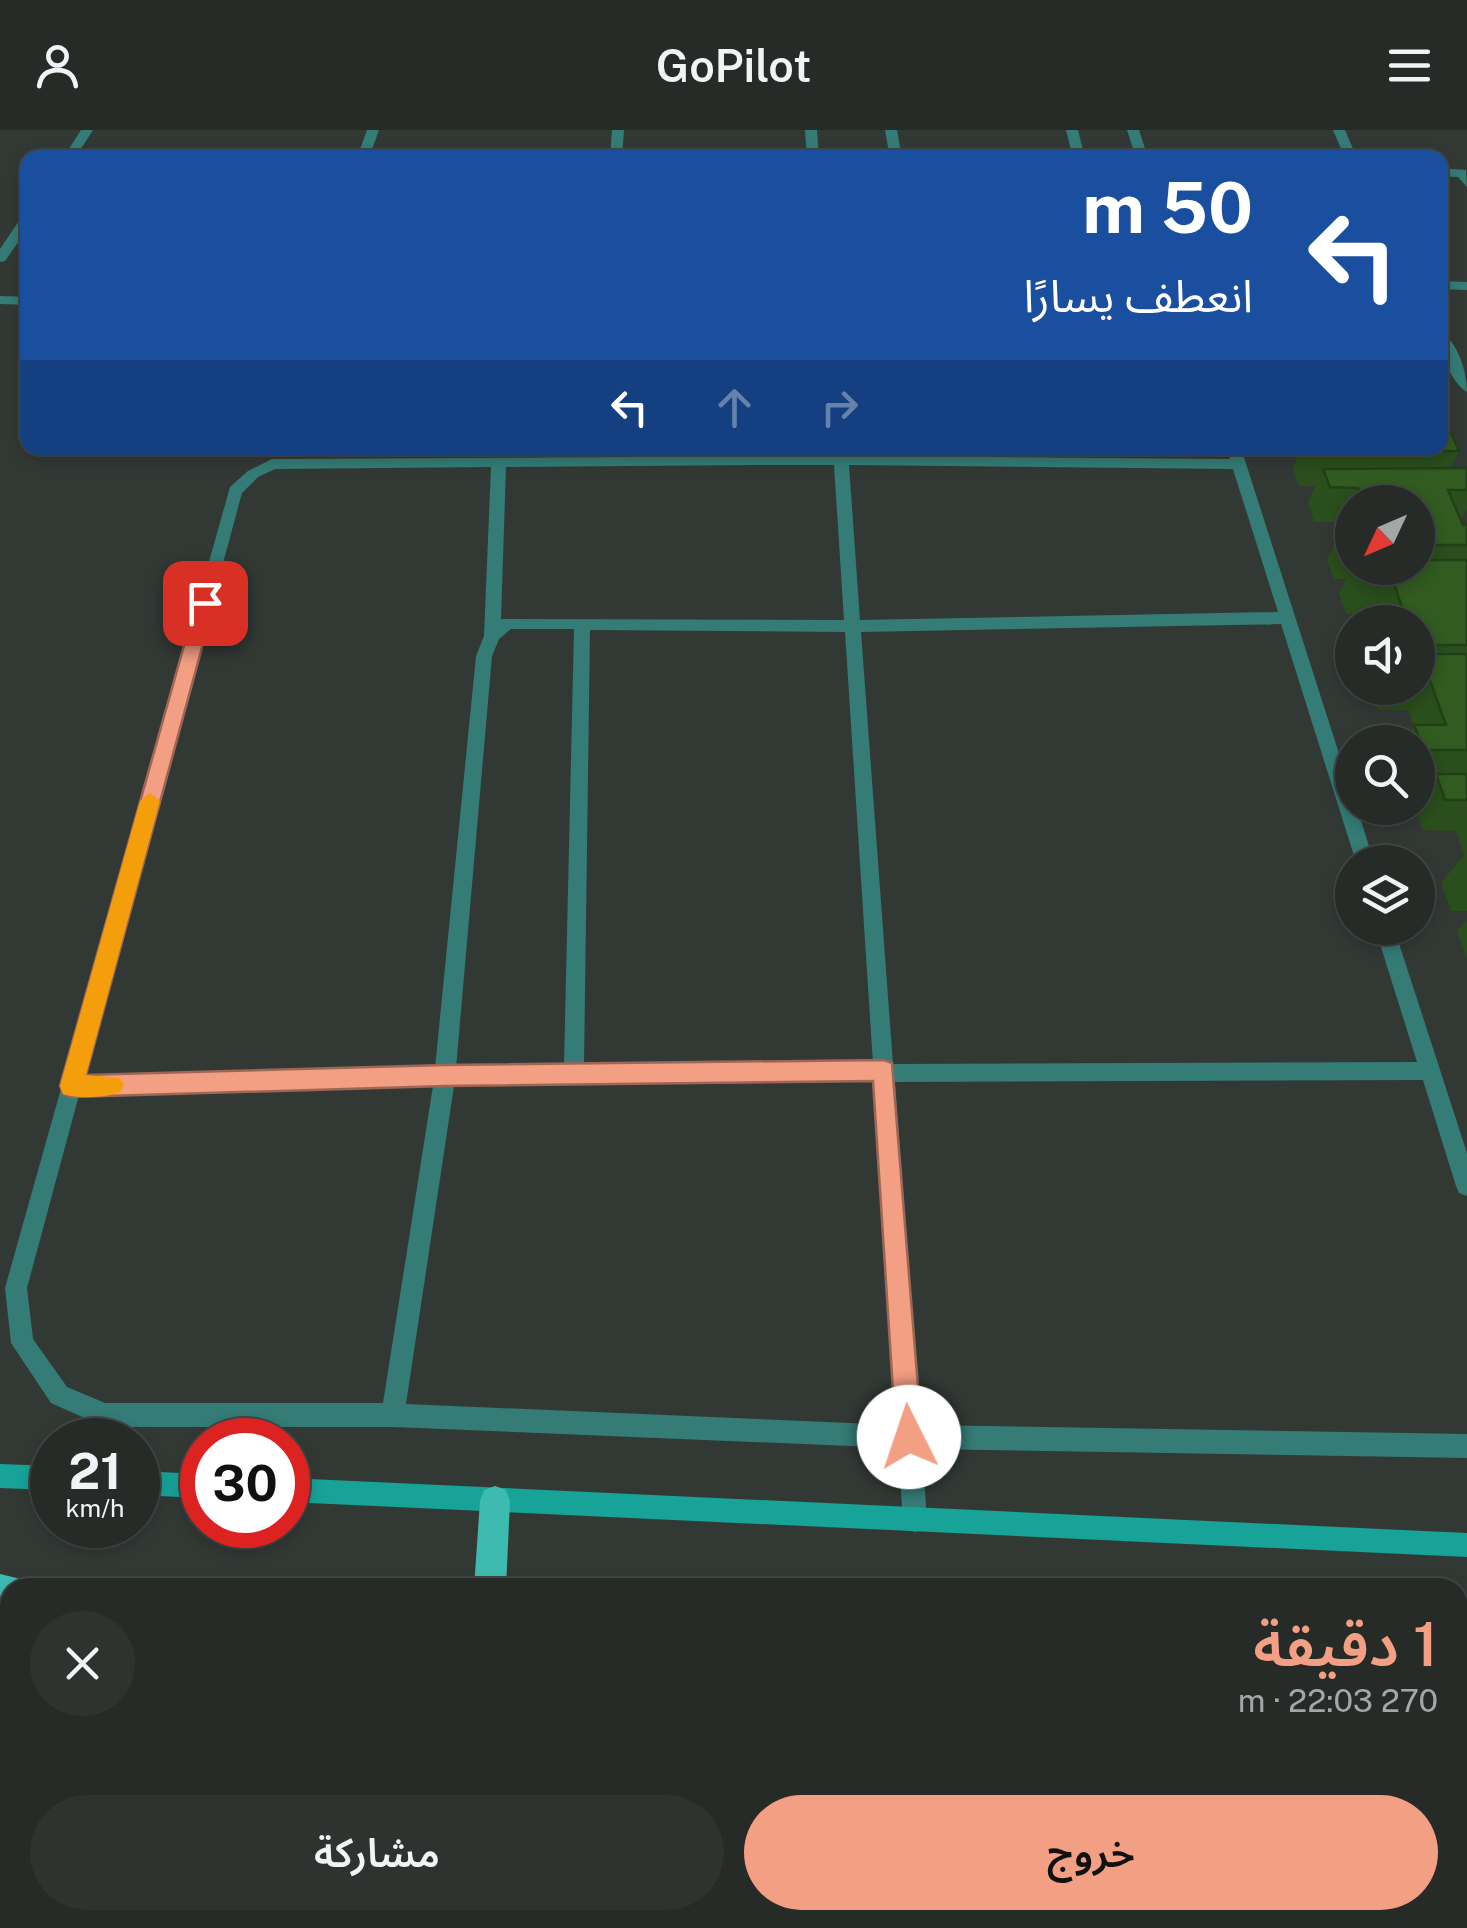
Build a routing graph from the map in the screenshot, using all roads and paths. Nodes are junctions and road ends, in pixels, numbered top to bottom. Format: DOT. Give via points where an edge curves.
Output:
graph roads {
  1 [pos="1448,172"];
  2 [pos="1467,183"];
  3 [pos="20,230"];
  4 [pos="0,258"];
  5 [pos="1448,351"];
  6 [pos="1467,388"];
  7 [pos="464,455"];
  8 [pos="587,455"];
  9 [pos="841,455"];
  10 [pos="1158,455"];
  11 [pos="1236,456"];
  12 [pos="499,462"];
  13 [pos="1288,618"];
  14 [pos="582,624"];
  15 [pos="853,626"];
  16 [pos="492,636"];
  17 [pos="1360,845"];
  18 [pos="1391,945"];
  19 [pos="884,1070"];
  20 [pos="1431,1070"];
  21 [pos="574,1074"];
  22 [pos="445,1076"];
  23 [pos="72,1086"];
  24 [pos="1467,1186"];
  25 [pos="393,1416"];
  26 [pos="909,1437"];
  27 [pos="1467,1446"];
  28 [pos="0,1476"];
  29 [pos="30,1477"];
  30 [pos="310,1491"];
  31 [pos="495,1500"];
  32 [pos="915,1520"];
  33 [pos="1467,1545"];
  34 [pos="491,1578"];
  1 -- 2 [label="street" via="1462,172"];
  3 -- 4 [label="street"];
  5 -- 6 [label="street"];
  7 -- 12 [label="street"];
  7 -- 23 [label="street" via="272,464 236,491"];
  8 -- 12 [label="street"];
  9 -- 15 [label="street"];
  10 -- 11 [label="street"];
  11 -- 13 [label="street"];
  12 -- 16 [label="street"];
  13 -- 15 [label="street"];
  13 -- 17 [label="street"];
  14 -- 15 [label="street"];
  14 -- 16 [label="street" via="507,623"];
  14 -- 21 [label="street"];
  15 -- 19 [label="street"];
  16 -- 22 [label="street" via="484,656"];
  18 -- 20 [label="street"];
  19 -- 20 [label="street"];
  19 -- 21 [label="street"];
  19 -- 26 [label="street"];
  20 -- 24 [label="street"];
  21 -- 22 [label="street"];
  22 -- 23 [label="street"];
  22 -- 25 [label="street"];
  23 -- 25 [label="street" via="16,1288 22,1343 59,1395 105,1415"];
  25 -- 26 [label="street"];
  26 -- 27 [label="street"];
  26 -- 32 [label="street"];
  28 -- 29 [label="main road"];
  30 -- 31 [label="main road"];
  31 -- 32 [label="main road"];
  31 -- 34 [label="main road"];
  32 -- 33 [label="main road"];
}
